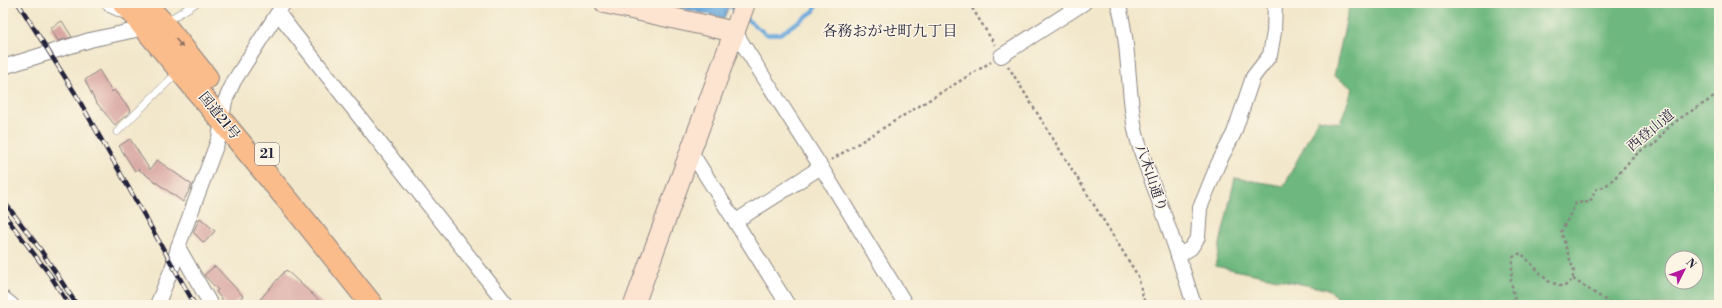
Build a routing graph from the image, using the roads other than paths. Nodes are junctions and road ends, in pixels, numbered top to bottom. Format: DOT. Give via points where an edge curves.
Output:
graph roads {
  1 [pos="109,3"];
  2 [pos="196,3"];
  3 [pos="605,3"];
  4 [pos="1084,3"];
  5 [pos="1118,3"];
  6 [pos="1275,3"];
  7 [pos="281,8"];
  8 [pos="143,11"];
  9 [pos="741,16"];
  10 [pos="1001,56"];
  11 [pos="5,64"];
  12 [pos="181,70"];
  13 [pos="224,111"];
  14 [pos="116,132"];
  15 [pos="691,152"];
  16 [pos="821,167"];
  17 [pos="736,221"];
  18 [pos="178,247"];
  19 [pos="1178,256"];
  20 [pos="3,298"];
  21 [pos="12,305"];
  22 [pos="156,305"];
  23 [pos="211,305"];
  24 [pos="372,305"];
  25 [pos="390,305"];
  26 [pos="507,305"];
  27 [pos="634,305"];
  28 [pos="788,305"];
  29 [pos="906,305"];
  30 [pos="1194,305"];
  1 -- 8 [label="street" via="112,6"];
  2 -- 8 [label="lane"];
  3 -- 9 [label="main road"];
  4 -- 10 [label="street"];
  5 -- 19 [label="street, 八木山通り" via="1127,47 1136,136"];
  6 -- 19 [label="street" via="1270,55 1253,77 1234,132 1200,208 1198,237 1191,248"];
  7 -- 13 [label="street" via="234,81"];
  7 -- 26 [label="street"];
  8 -- 11 [label="street" via="90,40"];
  8 -- 12 [label="highway, 国道21号 / 21"];
  8 -- 13 [label="highway, 国道21号 / 21, one-way"];
  9 -- 15 [label="main road"];
  9 -- 16 [label="street"];
  12 -- 13 [label="highway, 国道21号 / 21"];
  12 -- 14 [label="lane"];
  13 -- 18 [label="street" via="219,138"];
  13 -- 24 [label="highway, 国道21号 / 21"];
  13 -- 25 [label="highway, 国道21号 / 21"];
  15 -- 17 [label="street"];
  15 -- 27 [label="main road"];
  16 -- 17 [label="street"];
  16 -- 29 [label="street"];
  17 -- 28 [label="street"];
  18 -- 22 [label="street" via="173,266"];
  18 -- 23 [label="street"];
  19 -- 30 [label="street, 八木山通り"];
  20 -- 21 [label="street"];
}
